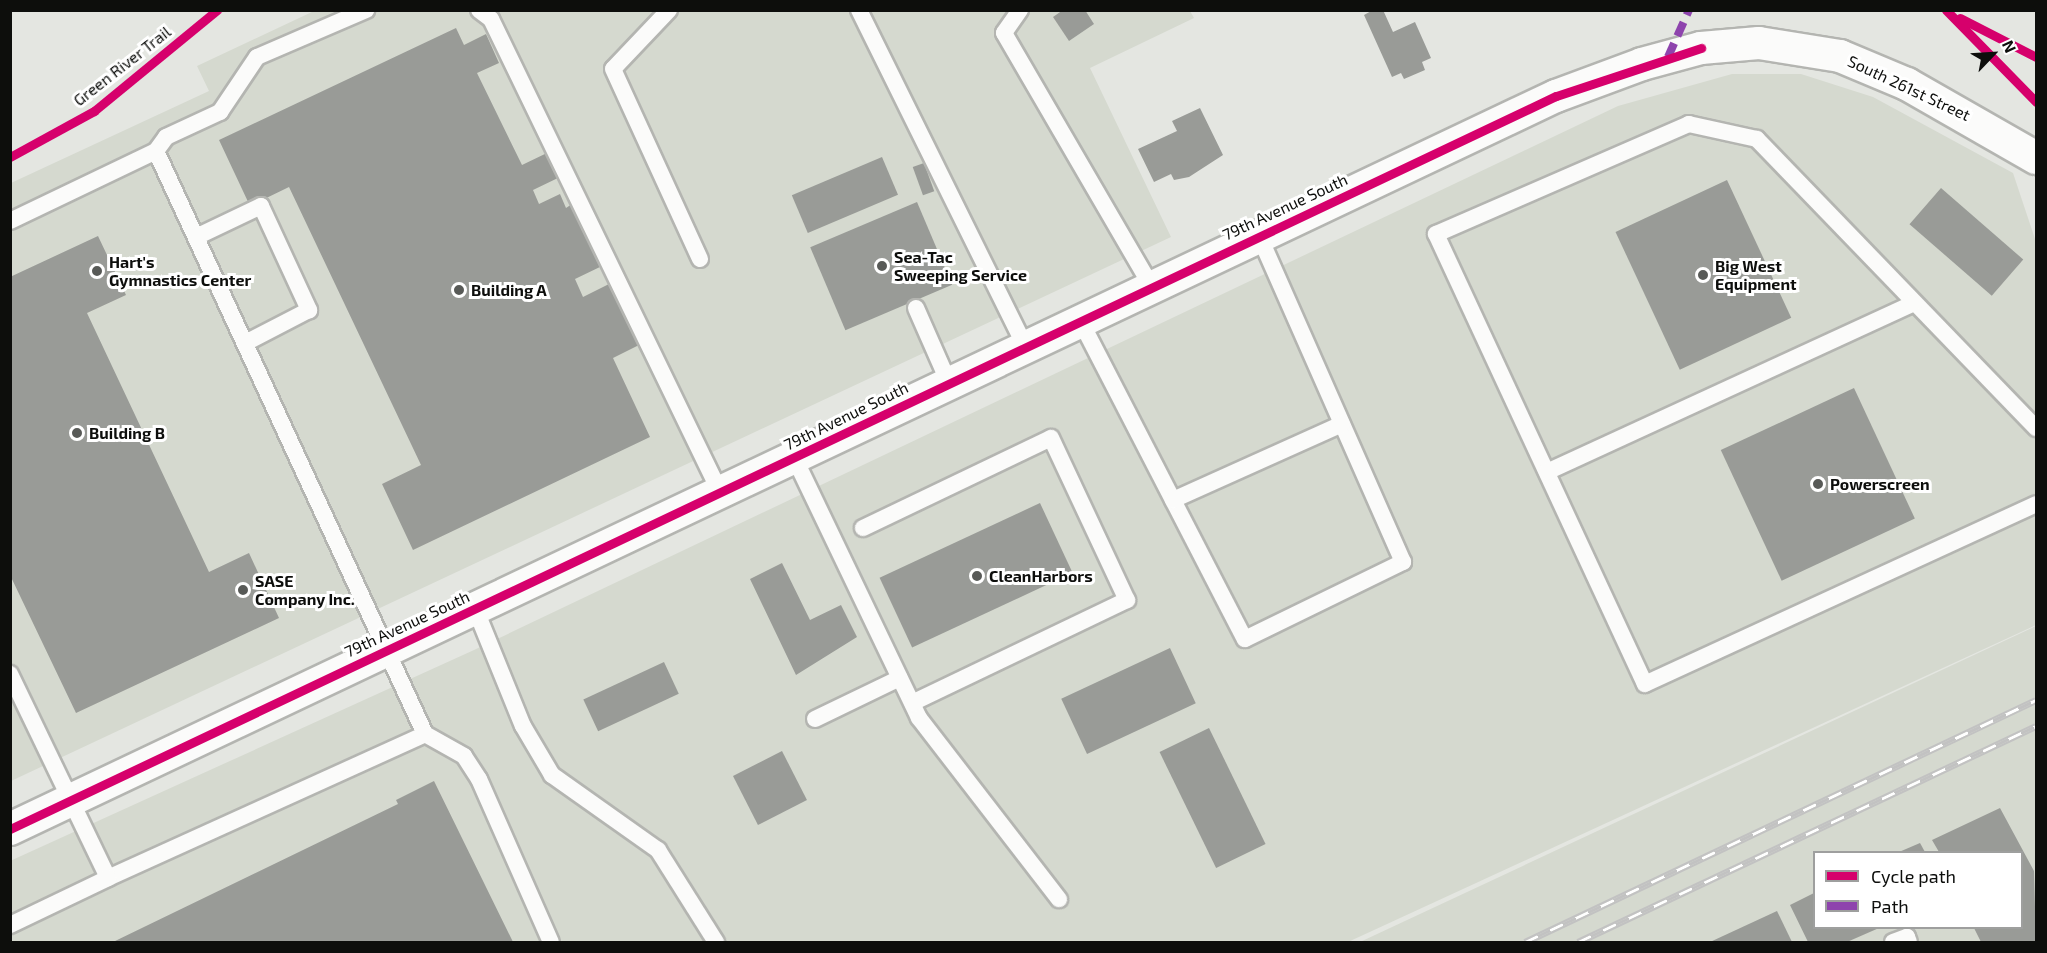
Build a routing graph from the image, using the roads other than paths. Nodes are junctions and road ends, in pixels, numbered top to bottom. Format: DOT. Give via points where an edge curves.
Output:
graph roads {
  1 [pos="366,10"];
  2 [pos="479,10"];
  3 [pos="669,10"];
  4 [pos="859,10"];
  5 [pos="1020,10"];
  6 [pos="1701,48"];
  7 [pos="156,151"];
  8 [pos="2037,158"];
  9 [pos="10,221"];
  10 [pos="1259,236"];
  11 [pos="196,237"];
  12 [pos="700,259"];
  13 [pos="1151,286"];
  14 [pos="1914,303"];
  15 [pos="916,308"];
  16 [pos="1080,320"];
  17 [pos="245,343"];
  18 [pos="1025,346"];
  19 [pos="949,383"];
  20 [pos="1342,424"];
  21 [pos="2037,428"];
  22 [pos="794,457"];
  23 [pos="1547,472"];
  24 [pos="720,492"];
  25 [pos="1173,500"];
  26 [pos="2037,504"];
  27 [pos="863,528"];
  28 [pos="475,609"];
  29 [pos="387,650"];
  30 [pos="10,674"];
  31 [pos="900,678"];
  32 [pos="912,703"];
  33 [pos="815,719"];
  34 [pos="425,734"];
  35 [pos="70,800"];
  36 [pos="10,828"];
  37 [pos="108,878"];
  38 [pos="1059,899"];
  39 [pos="10,925"];
  40 [pos="551,942"];
  41 [pos="716,942"];
  42 [pos="1893,942"];
  43 [pos="1910,942"];
  1 -- 7 [label="lane" via="257,57 220,112 166,137"];
  2 -- 24 [label="lane" via="490,19"];
  3 -- 12 [label="lane" via="613,69"];
  4 -- 18 [label="lane"];
  5 -- 13 [label="lane" via="1004,33"];
  6 -- 8 [label="street, South 261st Street" via="1759,43 1840,56 1907,84"];
  6 -- 10 [label="street, 79th Avenue South" via="1556,96"];
  7 -- 9 [label="lane"];
  7 -- 11 [label="lane"];
  10 -- 13 [label="street, 79th Avenue South"];
  10 -- 20 [label="lane"];
  11 -- 17 [label="lane"];
  11 -- 17 [label="lane" via="261,207 309,310"];
  13 -- 16 [label="street, 79th Avenue South"];
  14 -- 21 [label="lane"];
  14 -- 23 [label="lane"];
  14 -- 23 [label="lane" via="1757,139 1689,124 1436,234"];
  15 -- 19 [label="lane"];
  16 -- 18 [label="street, 79th Avenue South"];
  16 -- 25 [label="lane"];
  17 -- 29 [label="lane"];
  18 -- 19 [label="street, 79th Avenue South"];
  19 -- 22 [label="street, 79th Avenue South"];
  20 -- 25 [label="lane"];
  20 -- 25 [label="lane" via="1402,562 1245,639"];
  22 -- 24 [label="street, 79th Avenue South"];
  22 -- 31 [label="lane"];
  23 -- 26 [label="lane" via="1645,684"];
  24 -- 28 [label="street, 79th Avenue South"];
  27 -- 32 [label="lane" via="1051,438 1127,600"];
  28 -- 29 [label="street, 79th Avenue South"];
  28 -- 41 [label="lane" via="524,726 552,776 658,850"];
  29 -- 34 [label="lane"];
  29 -- 35 [label="street, 79th Avenue South"];
  30 -- 35 [label="lane"];
  31 -- 32 [label="lane"];
  31 -- 33 [label="lane"];
  32 -- 38 [label="lane"];
  34 -- 37 [label="lane"];
  34 -- 40 [label="lane" via="464,756 479,779"];
  35 -- 36 [label="street, 79th Avenue South"];
  35 -- 37 [label="lane"];
  37 -- 39 [label="lane"];
  42 -- 43 [label="lane" via="1906,936"];
}
